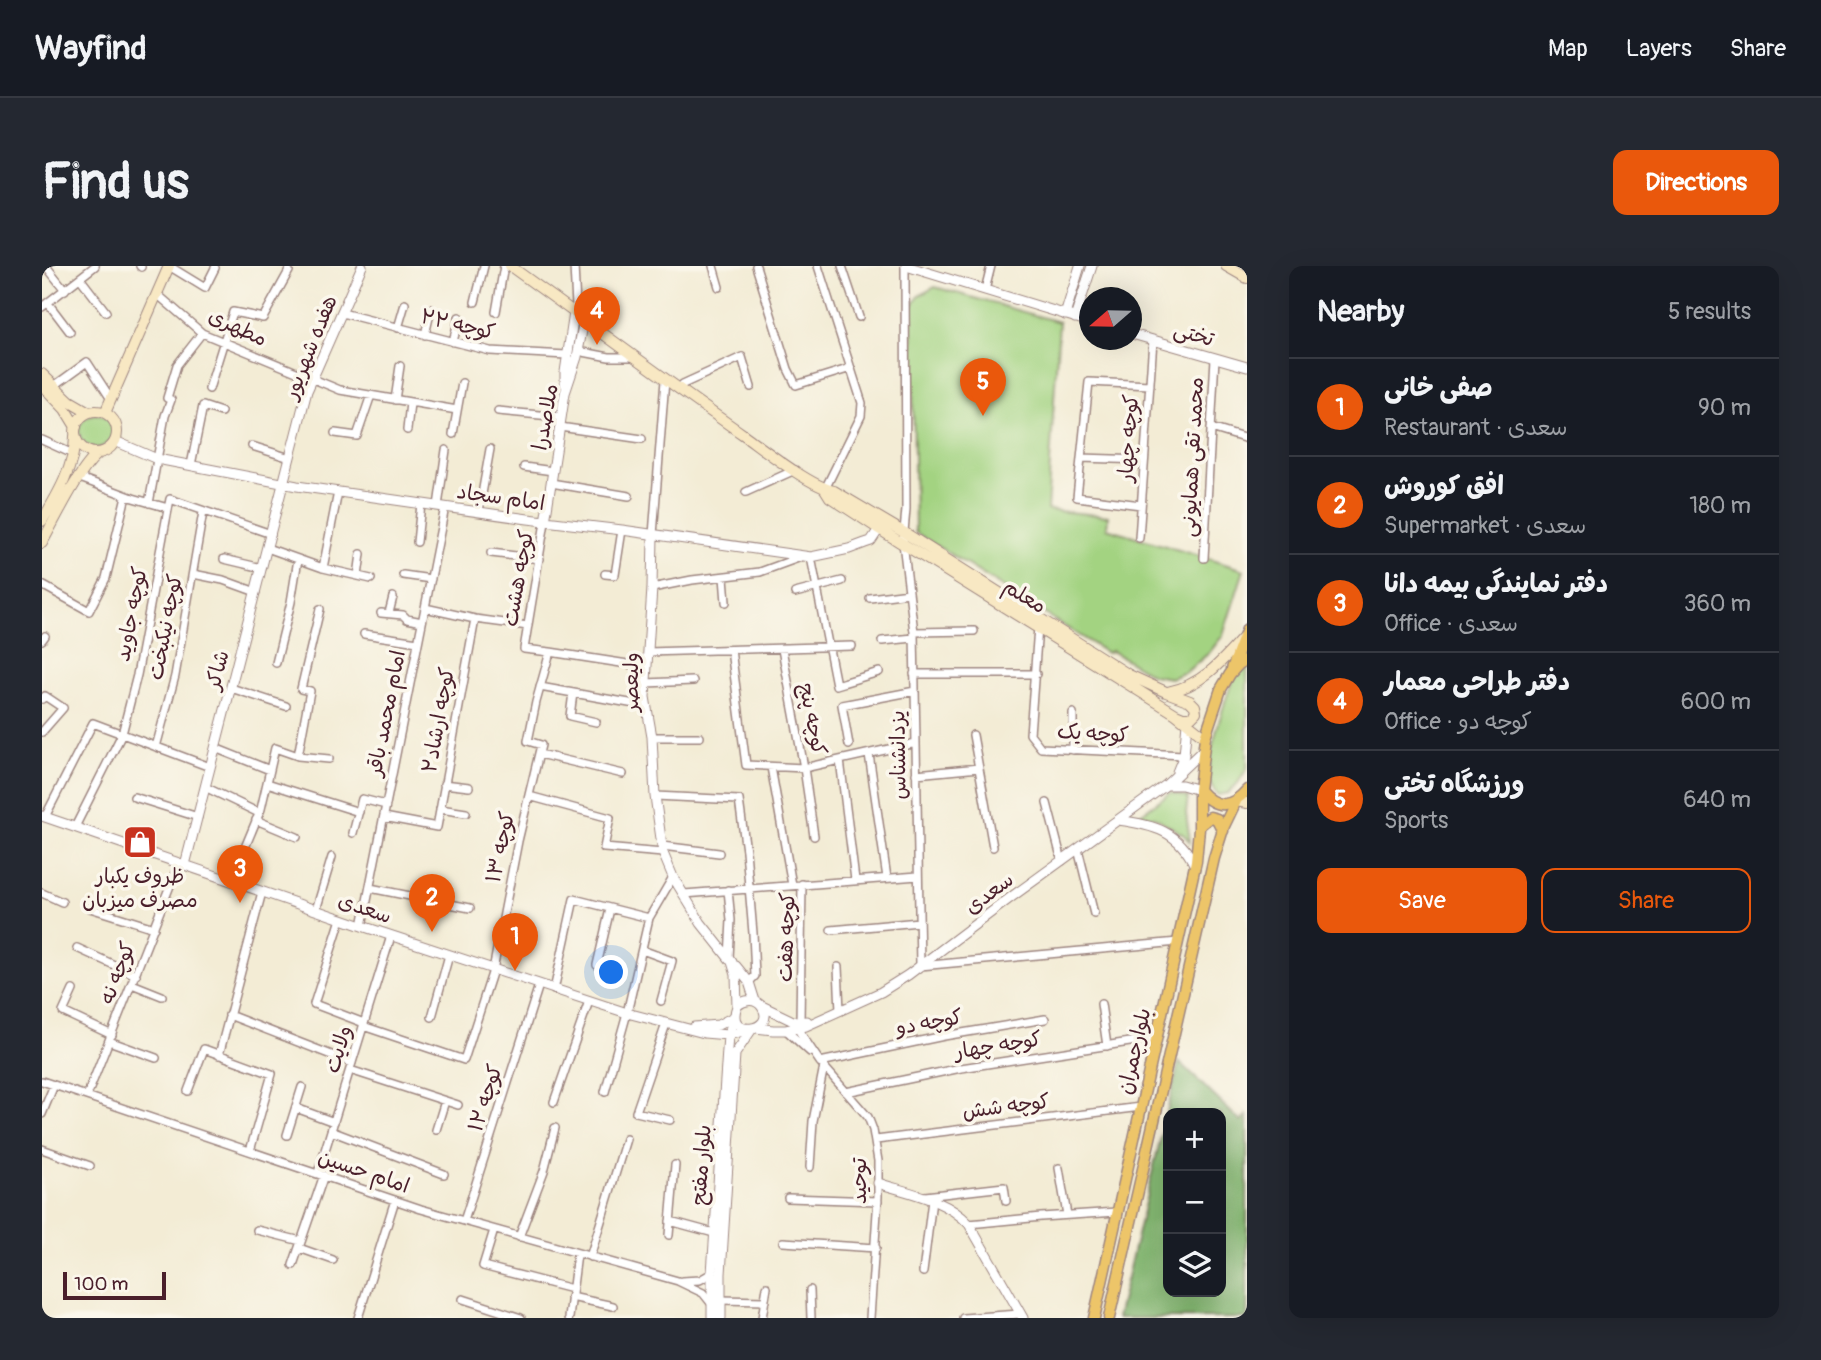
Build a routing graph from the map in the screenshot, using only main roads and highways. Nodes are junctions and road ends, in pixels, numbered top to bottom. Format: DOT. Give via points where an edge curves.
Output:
graph roads {
  1 [pos="169,266"];
  2 [pos="507,266"];
  3 [pos="1226,266"];
  4 [pos="1247,278"];
  5 [pos="42,374"];
  6 [pos="42,385"];
  7 [pos="89,412"];
  8 [pos="105,413"];
  9 [pos="75,431"];
  10 [pos="99,453"];
  11 [pos="825,489"];
  12 [pos="42,520"];
  13 [pos="904,538"];
  14 [pos="42,543"];
  15 [pos="1246,637"];
  16 [pos="1247,659"];
  17 [pos="1230,674"];
  18 [pos="1166,692"];
  19 [pos="1176,714"];
  20 [pos="1205,737"];
  21 [pos="1247,789"];
  22 [pos="1199,790"];
  23 [pos="1242,802"];
  24 [pos="1199,826"];
  25 [pos="1223,831"];
  26 [pos="1094,1318"];
  27 [pos="1109,1318"];
  1 -- 8 [label="main road"];
  2 -- 11 [label="main road, معلم"];
  3 -- 4 [label="main road"];
  5 -- 7 [label="main road"];
  6 -- 9 [label="main road" via="65,409"];
  7 -- 8 [label="main road"];
  7 -- 9 [label="main road" via="78,420"];
  8 -- 10 [label="main road" via="117,428 111,447"];
  9 -- 10 [label="main road" via="81,447"];
  9 -- 12 [label="main road" via="69,467"];
  10 -- 14 [label="main road"];
  11 -- 13 [label="main road, معلم"];
  11 -- 13 [label="main road, معلم" via="879,529"];
  13 -- 18 [label="main road, معلم" via="1129,675"];
  13 -- 19 [label="main road, معلم"];
  15 -- 17 [label="main road, بلوارچمران"];
  15 -- 18 [label="main road" via="1199,681"];
  16 -- 17 [label="main road"];
  17 -- 20 [label="main road, بلوارچمران"];
  18 -- 19 [label="main road, معلم" via="1195,706 1191,717"];
  19 -- 20 [label="main road, معلم"];
  20 -- 22 [label="main road, بلوارچمران"];
  21 -- 23 [label="main road, بلوارچمران"];
  22 -- 23 [label="main road" via="1222,805"];
  22 -- 24 [label="main road, بلوارچمران"];
  23 -- 25 [label="main road, بلوارچمران"];
  24 -- 25 [label="main road" via="1210,817 1217,819"];
  24 -- 26 [label="main road, بلوارچمران" via="1195,866"];
  25 -- 27 [label="main road, بلوارچمران"];
}
